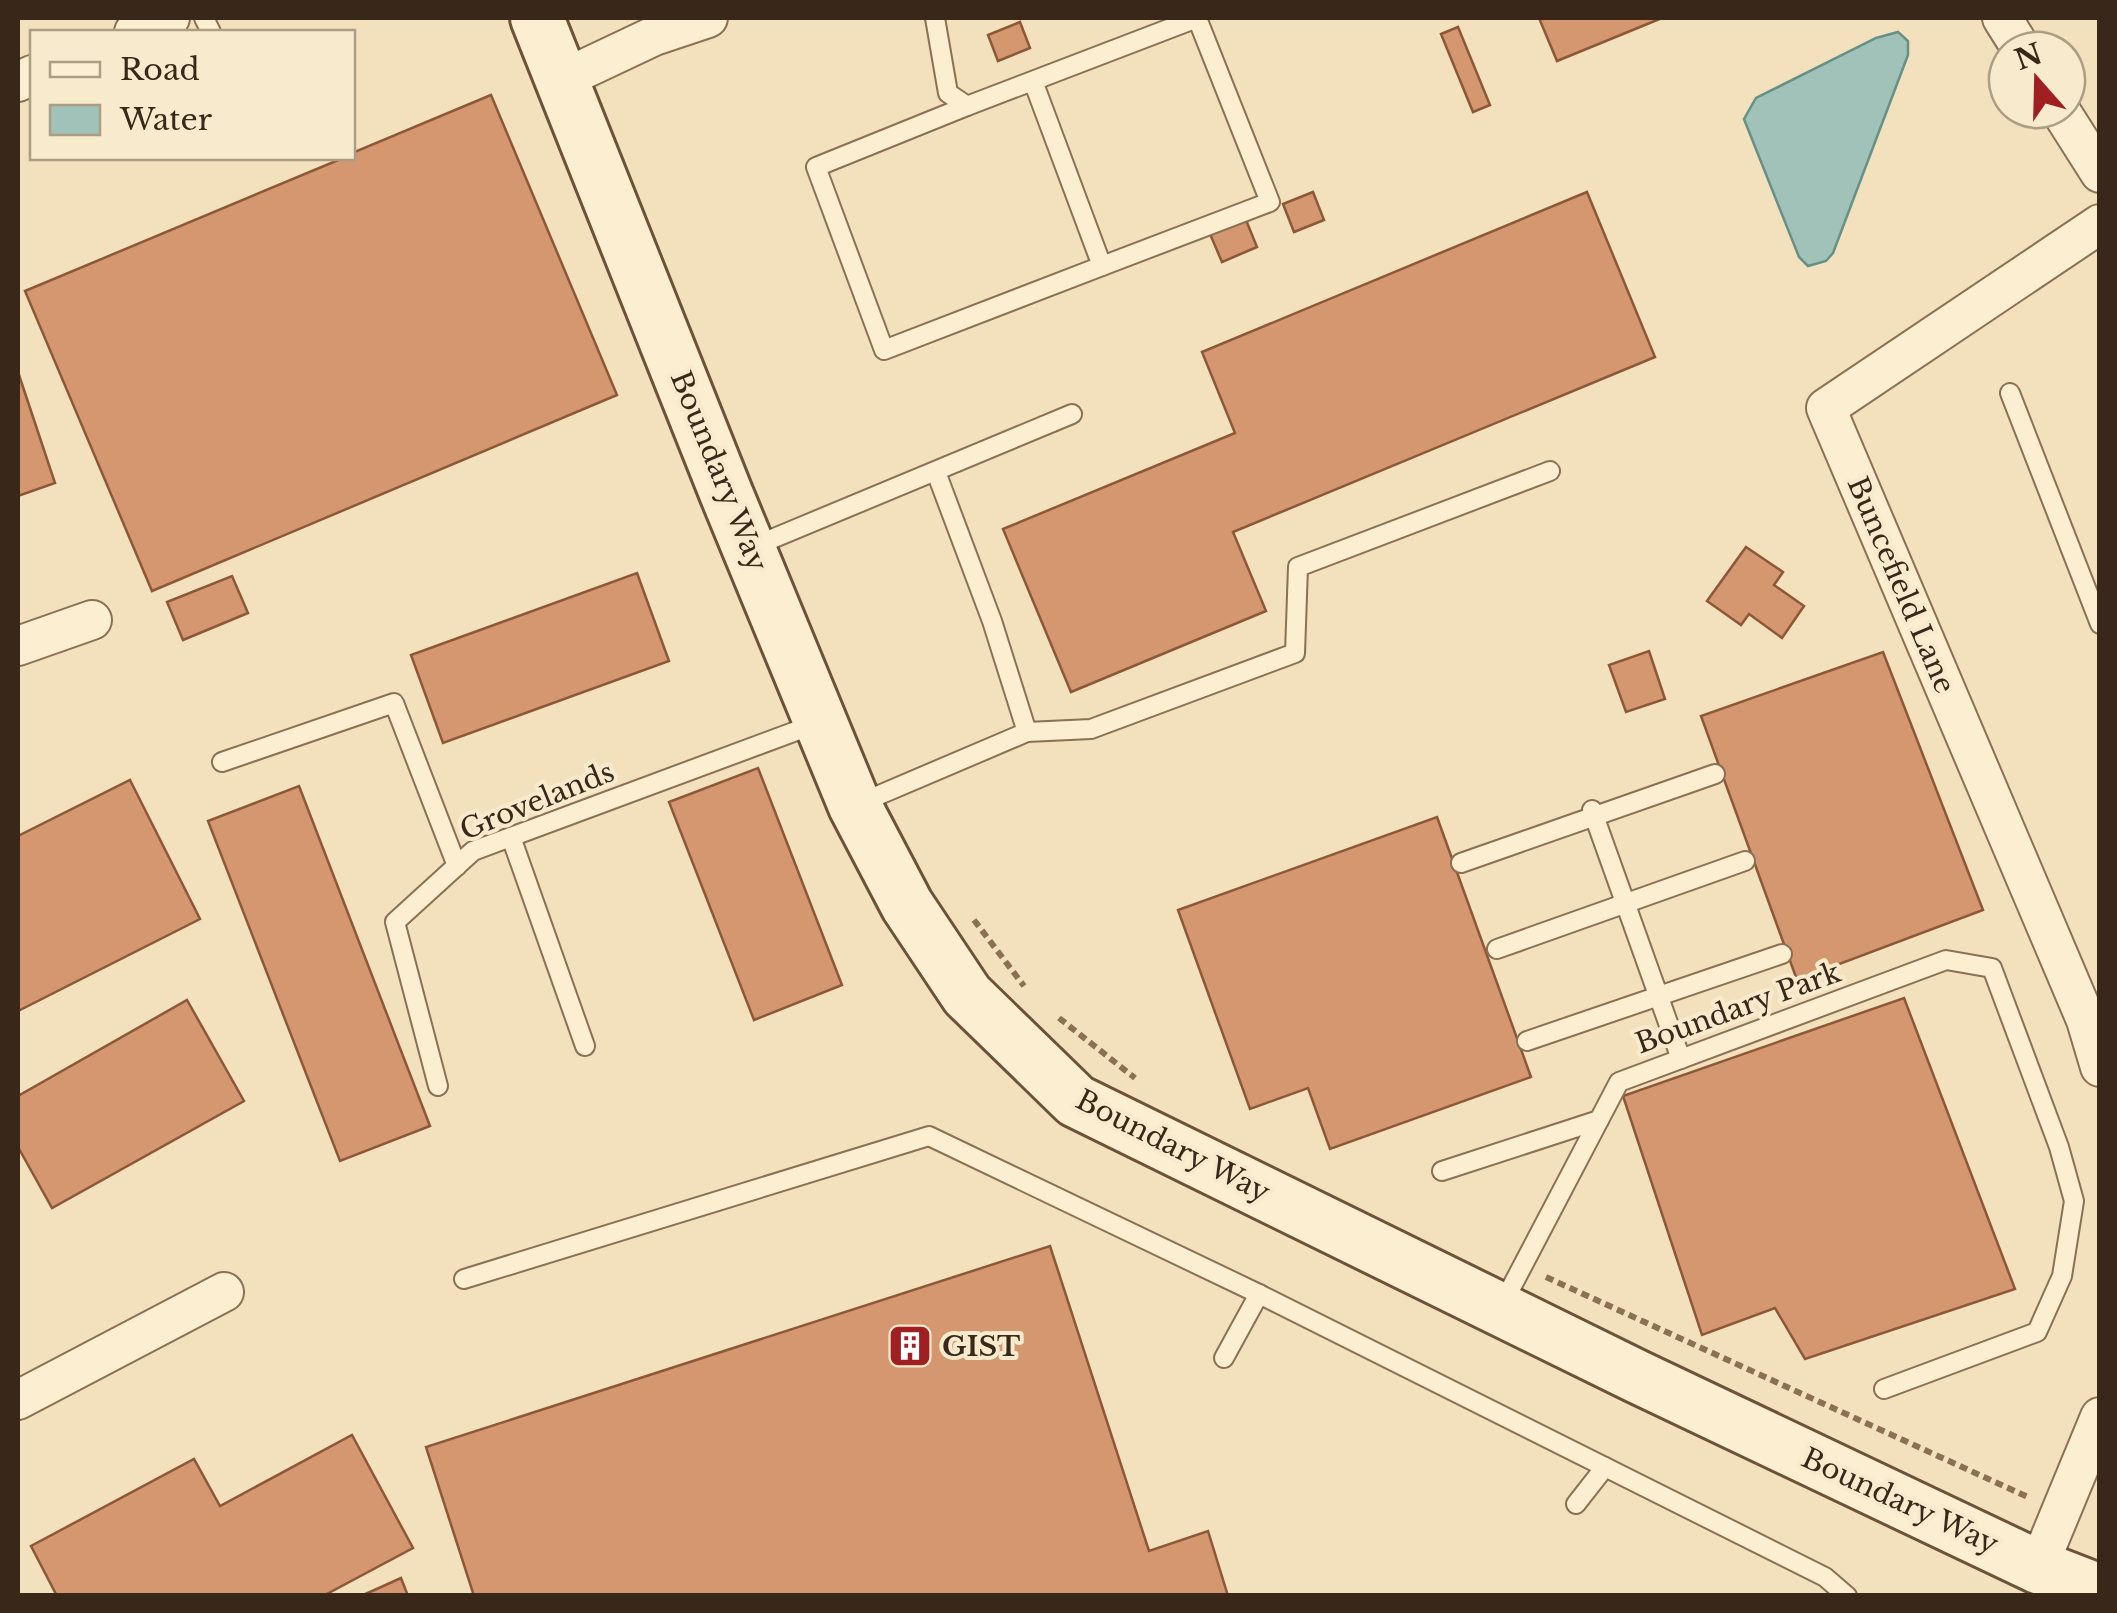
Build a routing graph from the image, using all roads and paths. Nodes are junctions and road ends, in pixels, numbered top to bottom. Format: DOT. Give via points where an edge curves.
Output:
graph roads {
  1 [pos="170,18"];
  2 [pos="536,18"];
  3 [pos="708,18"];
  4 [pos="935,18"];
  5 [pos="139,30"];
  6 [pos="562,79"];
  7 [pos="1033,81"];
  8 [pos="967,106"];
  9 [pos="2072,130"];
  10 [pos="2100,174"];
  11 [pos="2100,224"];
  12 [pos="1102,266"];
  13 [pos="2010,392"];
  14 [pos="1072,414"];
  15 [pos="1550,470"];
  16 [pos="936,472"];
  17 [pos="750,548"];
  18 [pos="92,620"];
  19 [pos="2100,624"];
  20 [pos="18,646"];
  21 [pos="820,722"];
  22 [pos="1026,732"];
  23 [pos="222,762"];
  24 [pos="1715,774"];
  25 [pos="855,806"];
  26 [pos="1592,811"];
  27 [pos="510,836"];
  28 [pos="1745,861"];
  29 [pos="1461,863"];
  30 [pos="457,866"];
  31 [pos="1625,903"];
  32 [pos="963,905"];
  33 [pos="1498,950"];
  34 [pos="1782,954"];
  35 [pos="1659,997"];
  36 [pos="1034,999"];
  37 [pos="1050,1011"];
  38 [pos="1528,1041"];
  39 [pos="585,1046"];
  40 [pos="1681,1059"];
  41 [pos="2100,1067"];
  42 [pos="1141,1083"];
  43 [pos="438,1086"];
  44 [pos="1599,1120"];
  45 [pos="1442,1172"];
  46 [pos="464,1279"];
  47 [pos="1511,1287"];
  48 [pos="224,1292"];
  49 [pos="1258,1294"];
  50 [pos="1224,1358"];
  51 [pos="1884,1390"];
  52 [pos="18,1400"];
  53 [pos="2100,1418"];
  54 [pos="1604,1468"];
  55 [pos="1576,1504"];
  56 [pos="2061,1512"];
  57 [pos="2038,1567"];
  58 [pos="2100,1592"];
  59 [pos="1847,1596"];
  1 -- 5 [label="street"];
  2 -- 6 [label="street, Boundary Way"];
  3 -- 6 [label="street"];
  4 -- 8 [label="lane" via="948,94"];
  6 -- 17 [label="street, Boundary Way"];
  7 -- 8 [label="lane"];
  7 -- 12 [label="lane"];
  7 -- 12 [label="lane" via="1197,18 1270,202"];
  8 -- 12 [label="lane" via="816,166 884,350"];
  9 -- 10 [label="street"];
  11 -- 41 [label="street, Buncefield Lane" via="1826,408 2086,1020"];
  13 -- 19 [label="lane"];
  14 -- 16 [label="lane"];
  15 -- 22 [label="lane" via="1298,567 1295,653 1092,729"];
  16 -- 17 [label="lane"];
  16 -- 22 [label="lane"];
  17 -- 21 [label="street, Boundary Way"];
  18 -- 20 [label="street"];
  21 -- 25 [label="street, Boundary Way"];
  21 -- 27 [label="lane, Grovelands"];
  22 -- 25 [label="lane"];
  23 -- 30 [label="lane" via="394,704"];
  24 -- 26 [label="lane"];
  25 -- 47 [label="street, Boundary Way" via="907,905 967,995 1076,1102"];
  26 -- 29 [label="lane"];
  26 -- 31 [label="lane"];
  27 -- 30 [label="lane, Grovelands" via="473,851"];
  27 -- 39 [label="lane"];
  28 -- 31 [label="lane"];
  30 -- 43 [label="lane, Grovelands" via="396,922"];
  31 -- 33 [label="lane"];
  31 -- 35 [label="lane"];
  32 -- 36 [label="path"];
  34 -- 35 [label="lane"];
  35 -- 38 [label="lane"];
  35 -- 40 [label="lane"];
  37 -- 42 [label="path"];
  40 -- 44 [label="lane, Boundary Park" via="1619,1082"];
  40 -- 51 [label="lane, Boundary Park" via="1946,960 1992,968 2074,1201 2062,1276 2037,1332"];
  44 -- 45 [label="lane"];
  44 -- 47 [label="lane, Boundary Park"];
  46 -- 49 [label="lane" via="930,1136"];
  47 -- 56 [label="path"];
  47 -- 57 [label="street, Boundary Way" via="1638,1377"];
  48 -- 52 [label="street"];
  49 -- 50 [label="lane"];
  49 -- 54 [label="lane"];
  53 -- 56 [label="street"];
  54 -- 55 [label="lane"];
  54 -- 59 [label="lane" via="1825,1577"];
  56 -- 57 [label="street"];
  57 -- 58 [label="street, Boundary Way"];
}
